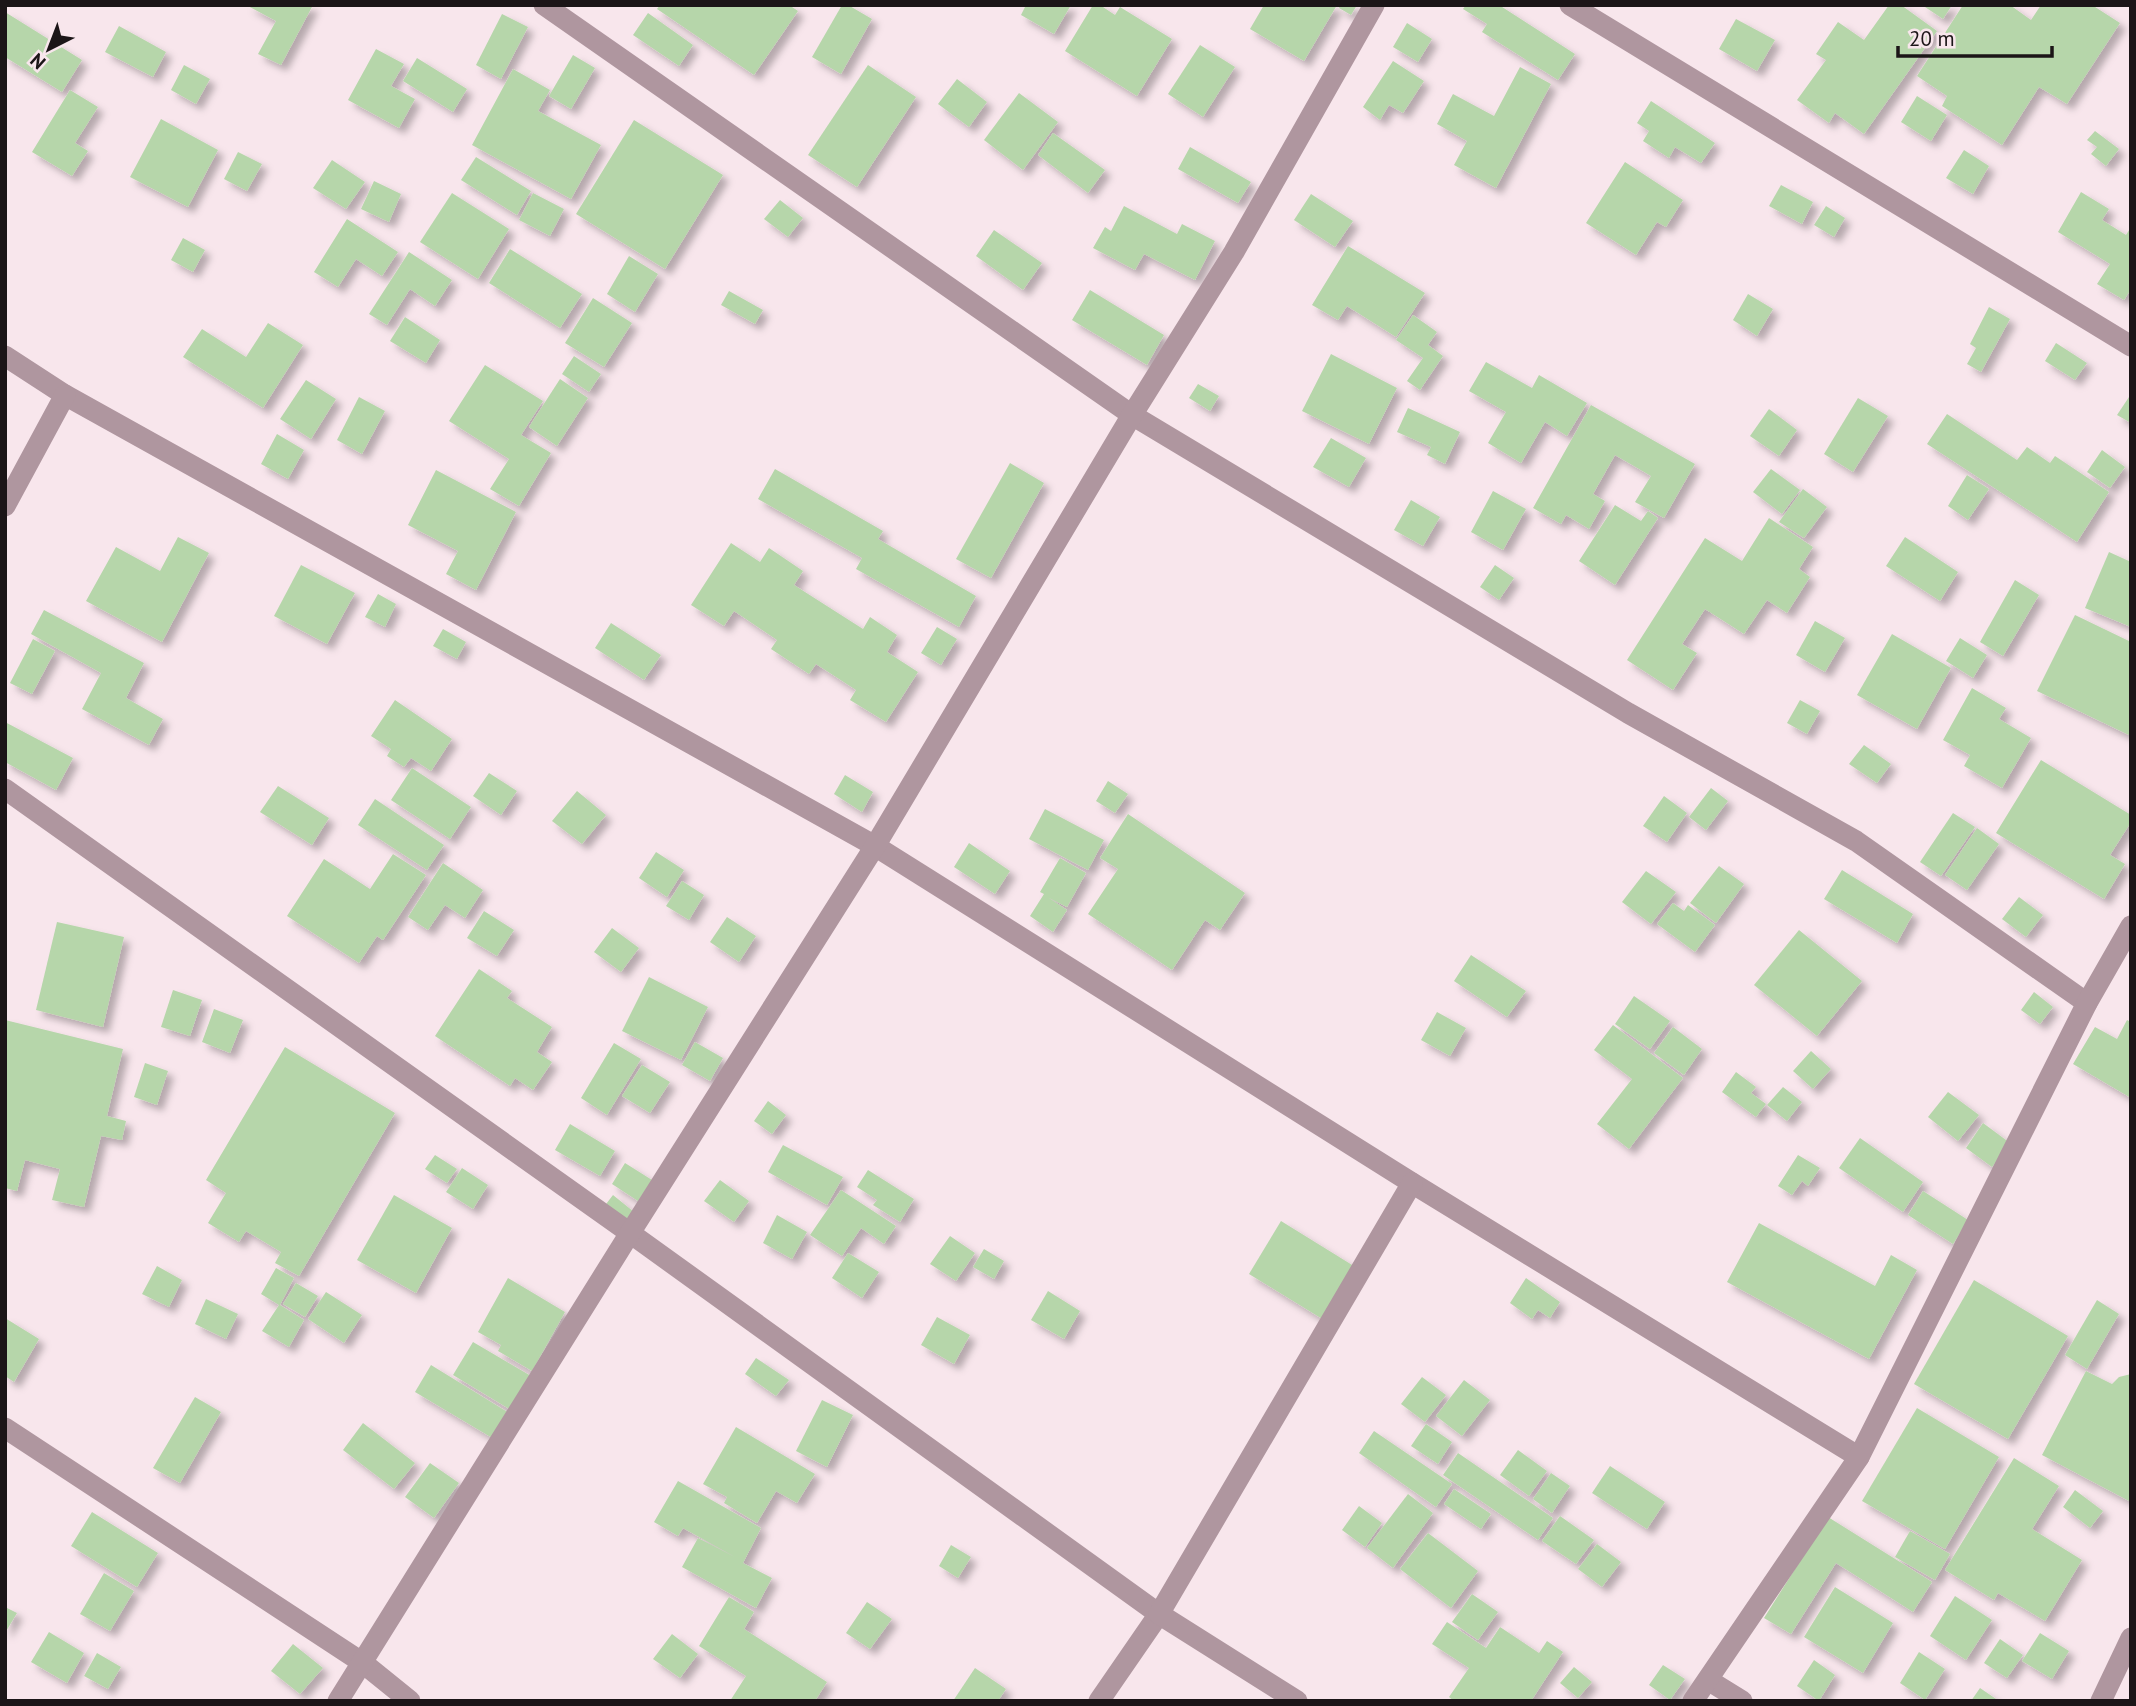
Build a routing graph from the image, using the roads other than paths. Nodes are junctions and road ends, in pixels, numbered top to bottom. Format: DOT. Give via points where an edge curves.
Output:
graph roads {
  1 [pos="1374,5"];
  2 [pos="1570,5"];
  3 [pos="558,9"];
  4 [pos="2131,346"];
  5 [pos="5,356"];
  6 [pos="65,395"];
  7 [pos="1132,415"];
  8 [pos="5,506"];
  9 [pos="5,789"];
  10 [pos="875,846"];
  11 [pos="2131,926"];
  12 [pos="2087,1003"];
  13 [pos="1412,1183"];
  14 [pos="630,1233"];
  15 [pos="5,1428"];
  16 [pos="1859,1457"];
  17 [pos="1159,1614"];
  18 [pos="2131,1638"];
  19 [pos="363,1663"];
  20 [pos="1707,1680"];
  21 [pos="338,1701"];
  22 [pos="410,1701"];
  23 [pos="1099,1701"];
  24 [pos="1297,1701"];
  25 [pos="1693,1701"];
  26 [pos="1742,1701"];
  27 [pos="2101,1701"];
  1 -- 7 [label="street" via="1234,252"];
  2 -- 4 [label="street"];
  3 -- 7 [label="street"];
  5 -- 6 [label="street"];
  6 -- 8 [label="street"];
  6 -- 10 [label="street"];
  7 -- 10 [label="street"];
  7 -- 12 [label="street" via="1628,713 1856,841"];
  9 -- 14 [label="street"];
  10 -- 13 [label="street"];
  10 -- 14 [label="street"];
  11 -- 12 [label="street"];
  12 -- 16 [label="street"];
  13 -- 16 [label="street"];
  13 -- 17 [label="street"];
  14 -- 17 [label="street"];
  14 -- 19 [label="street"];
  15 -- 19 [label="street"];
  16 -- 20 [label="street"];
  17 -- 23 [label="street"];
  17 -- 24 [label="street"];
  18 -- 27 [label="street"];
  19 -- 21 [label="street"];
  19 -- 22 [label="street"];
  20 -- 25 [label="street"];
  20 -- 26 [label="street"];
}
